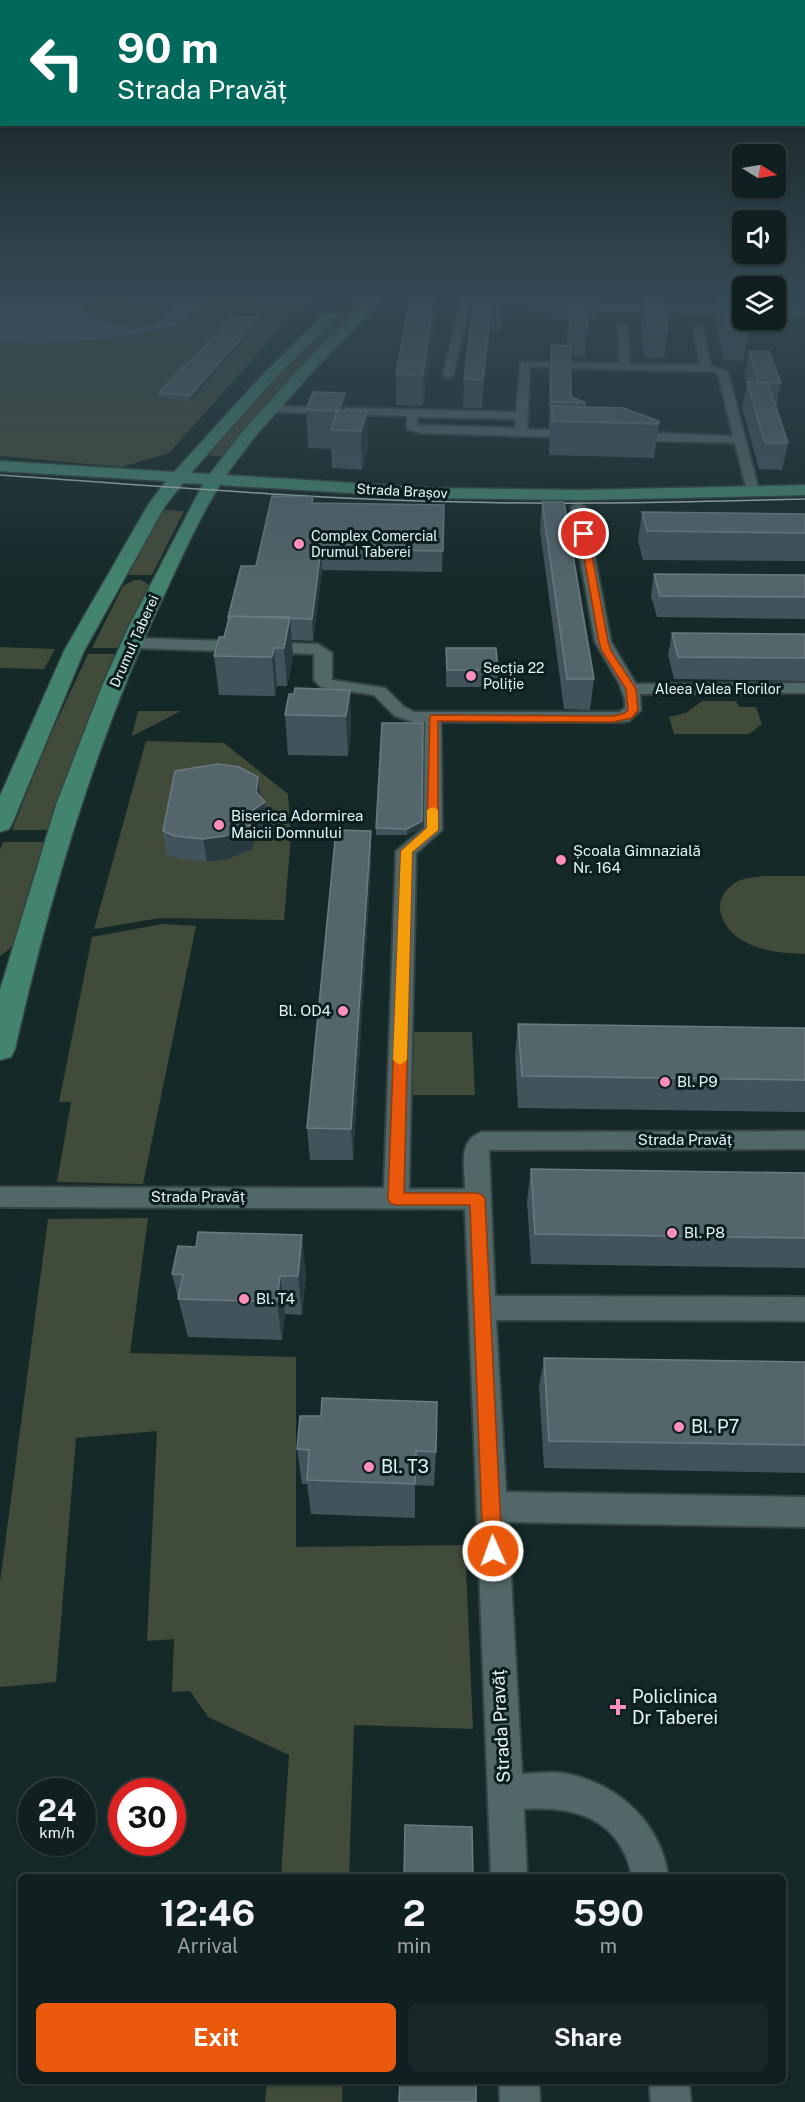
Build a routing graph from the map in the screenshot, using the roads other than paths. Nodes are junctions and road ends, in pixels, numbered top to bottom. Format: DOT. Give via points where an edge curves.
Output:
graph roads {
  1 [pos="255,392"];
  2 [pos="286,392"];
  3 [pos="523,392"];
  4 [pos="728,392"];
  5 [pos="271,409"];
  6 [pos="413,413"];
  7 [pos="522,416"];
  8 [pos="521,432"];
  9 [pos="590,434"];
  10 [pos="613,435"];
  11 [pos="740,440"];
  12 [pos="0,466"];
  13 [pos="179,476"];
  14 [pos="0,481"];
  15 [pos="805,490"];
  16 [pos="213,491"];
  17 [pos="753,491"];
  18 [pos="165,494"];
  19 [pos="298,502"];
  20 [pos="805,504"];
  21 [pos="578,507"];
  22 [pos="111,583"];
  23 [pos="159,585"];
  24 [pos="131,643"];
  25 [pos="805,688"];
  26 [pos="631,689"];
  27 [pos="433,717"];
  28 [pos="7,788"];
  29 [pos="0,824"];
  30 [pos="12,959"];
  31 [pos="6,991"];
  32 [pos="0,1049"];
  33 [pos="805,1140"];
  34 [pos="0,1197"];
  35 [pos="396,1199"];
  36 [pos="477,1199"];
  37 [pos="482,1308"];
  38 [pos="805,1309"];
  39 [pos="491,1507"];
  40 [pos="805,1512"];
  41 [pos="504,1792"];
  42 [pos="509,1874"];
  43 [pos="650,1874"];
  44 [pos="519,2084"];
  45 [pos="669,2084"];
  46 [pos="520,2102"];
  47 [pos="671,2102"];
  1 -- 13 [label="main road"];
  2 -- 5 [label="main road, Drumul Taberei"];
  3 -- 7 [label="street"];
  4 -- 11 [label="street"];
  5 -- 6 [label="street"];
  5 -- 16 [label="main road, Drumul Taberei"];
  6 -- 7 [label="street"];
  6 -- 8 [label="street" via="413,428"];
  7 -- 8 [label="street"];
  8 -- 9 [label="street"];
  10 -- 11 [label="street"];
  11 -- 17 [label="street"];
  12 -- 13 [label="main road, Strada Brașov"];
  13 -- 16 [label="main road, Strada Brașov"];
  13 -- 18 [label="main road"];
  14 -- 18 [label="main road, Strada Brașov"];
  15 -- 17 [label="main road, Strada Brașov"];
  16 -- 17 [label="main road, Strada Brașov" via="605,495"];
  16 -- 18 [label="main road, Strada Brașov"];
  16 -- 23 [label="main road, Drumul Taberei"];
  18 -- 22 [label="main road"];
  19 -- 21 [label="main road, Strada Brașov"];
  20 -- 21 [label="main road, Strada Brașov"];
  21 -- 26 [label="street" via="603,642"];
  22 -- 23 [label="main road" via="138,577"];
  22 -- 28 [label="main road"];
  23 -- 24 [label="main road, Drumul Taberei"];
  24 -- 27 [label="street" via="318,649 324,653 322,680 327,684 379,691 400,713"];
  24 -- 30 [label="main road, Drumul Taberei"];
  25 -- 26 [label="street, Aleea Valea Florilor"];
  26 -- 27 [label="street, Aleea Valea Florilor" via="633,710 623,717"];
  27 -- 35 [label="street" via="433,830 406,851"];
  28 -- 29 [label="main road"];
  30 -- 31 [label="main road, Drumul Taberei"];
  31 -- 32 [label="main road, Drumul Taberei"];
  33 -- 36 [label="street, Strada Pravăț" via="482,1141 475,1149"];
  34 -- 35 [label="street, Strada Pravăț"];
  35 -- 36 [label="street, Strada Pravăț"];
  36 -- 37 [label="street, Strada Pravăț"];
  37 -- 38 [label="street"];
  37 -- 39 [label="street, Strada Pravăț"];
  39 -- 40 [label="street"];
  39 -- 41 [label="street, Strada Pravăț"];
  41 -- 42 [label="street"];
  41 -- 43 [label="street, Strada Pravăț" via="568,1792 603,1804 626,1824 648,1861"];
  44 -- 46 [label="street"];
  45 -- 47 [label="street"];
}
